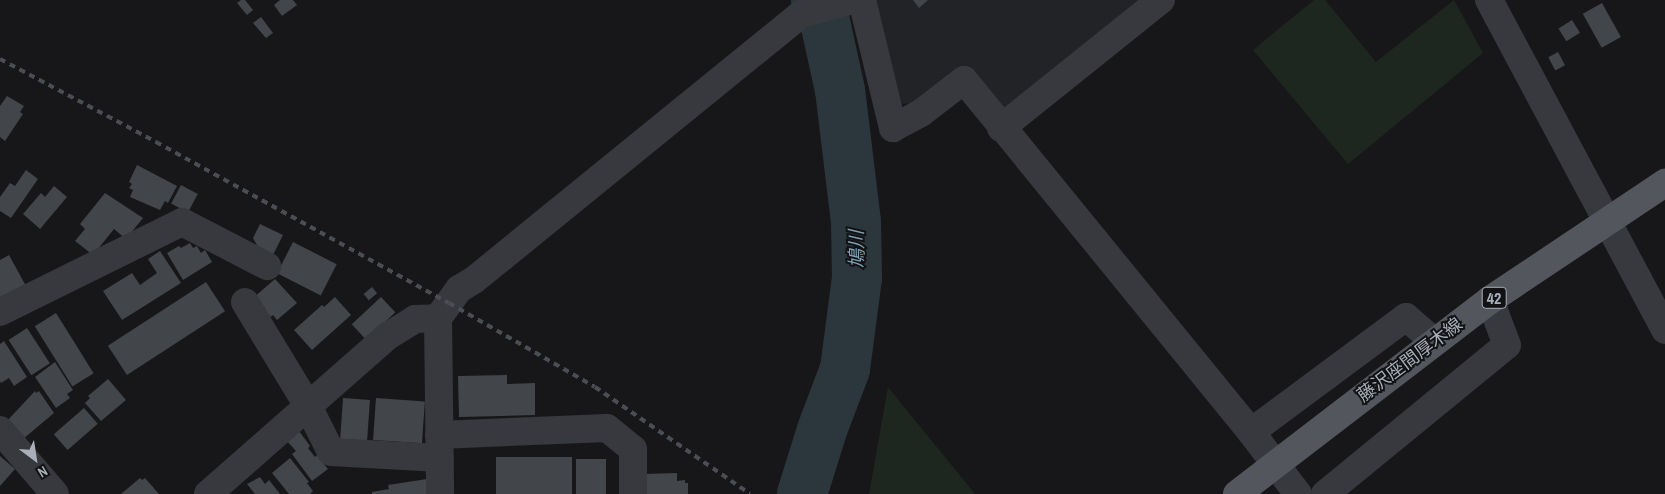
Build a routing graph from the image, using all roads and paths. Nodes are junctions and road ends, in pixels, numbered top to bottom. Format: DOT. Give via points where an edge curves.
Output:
graph roads {
  1 [pos="862,0"];
  2 [pos="1161,0"];
  3 [pos="1489,0"];
  4 [pos="832,6"];
  5 [pos="1001,128"];
  6 [pos="1665,184"];
  7 [pos="1607,221"];
  8 [pos="267,266"];
  9 [pos="1490,300"];
  10 [pos="246,302"];
  11 [pos="0,312"];
  12 [pos="438,318"];
  13 [pos="1665,330"];
  14 [pos="1434,341"];
  15 [pos="308,406"];
  16 [pos="0,430"];
  17 [pos="1251,432"];
  18 [pos="439,447"];
  19 [pos="55,494"];
  20 [pos="208,494"];
  21 [pos="440,494"];
  22 [pos="633,494"];
  23 [pos="1236,494"];
  24 [pos="1298,494"];
  25 [pos="1325,494"];
  1 -- 5 [label="street" via="893,128 920,113 964,80"];
  2 -- 5 [label="street"];
  3 -- 7 [label="street"];
  4 -- 12 [label="street" via="801,14 459,289"];
  5 -- 17 [label="street"];
  6 -- 7 [label="main road, 藤沢座間厚木線 / 42"];
  7 -- 9 [label="main road, 藤沢座間厚木線 / 42"];
  7 -- 13 [label="street"];
  8 -- 11 [label="street" via="182,222"];
  9 -- 14 [label="main road, 藤沢座間厚木線 / 42"];
  9 -- 25 [label="street" via="1507,345"];
  10 -- 15 [label="street"];
  12 -- 15 [label="street" via="415,319 388,336"];
  12 -- 18 [label="street"];
  14 -- 17 [label="street" via="1406,317"];
  14 -- 23 [label="main road, 藤沢座間厚木線 / 42"];
  15 -- 18 [label="street" via="331,452"];
  15 -- 20 [label="street"];
  16 -- 19 [label="street"];
  17 -- 24 [label="street"];
  18 -- 21 [label="street"];
  18 -- 22 [label="street" via="607,428 633,449"];
}
